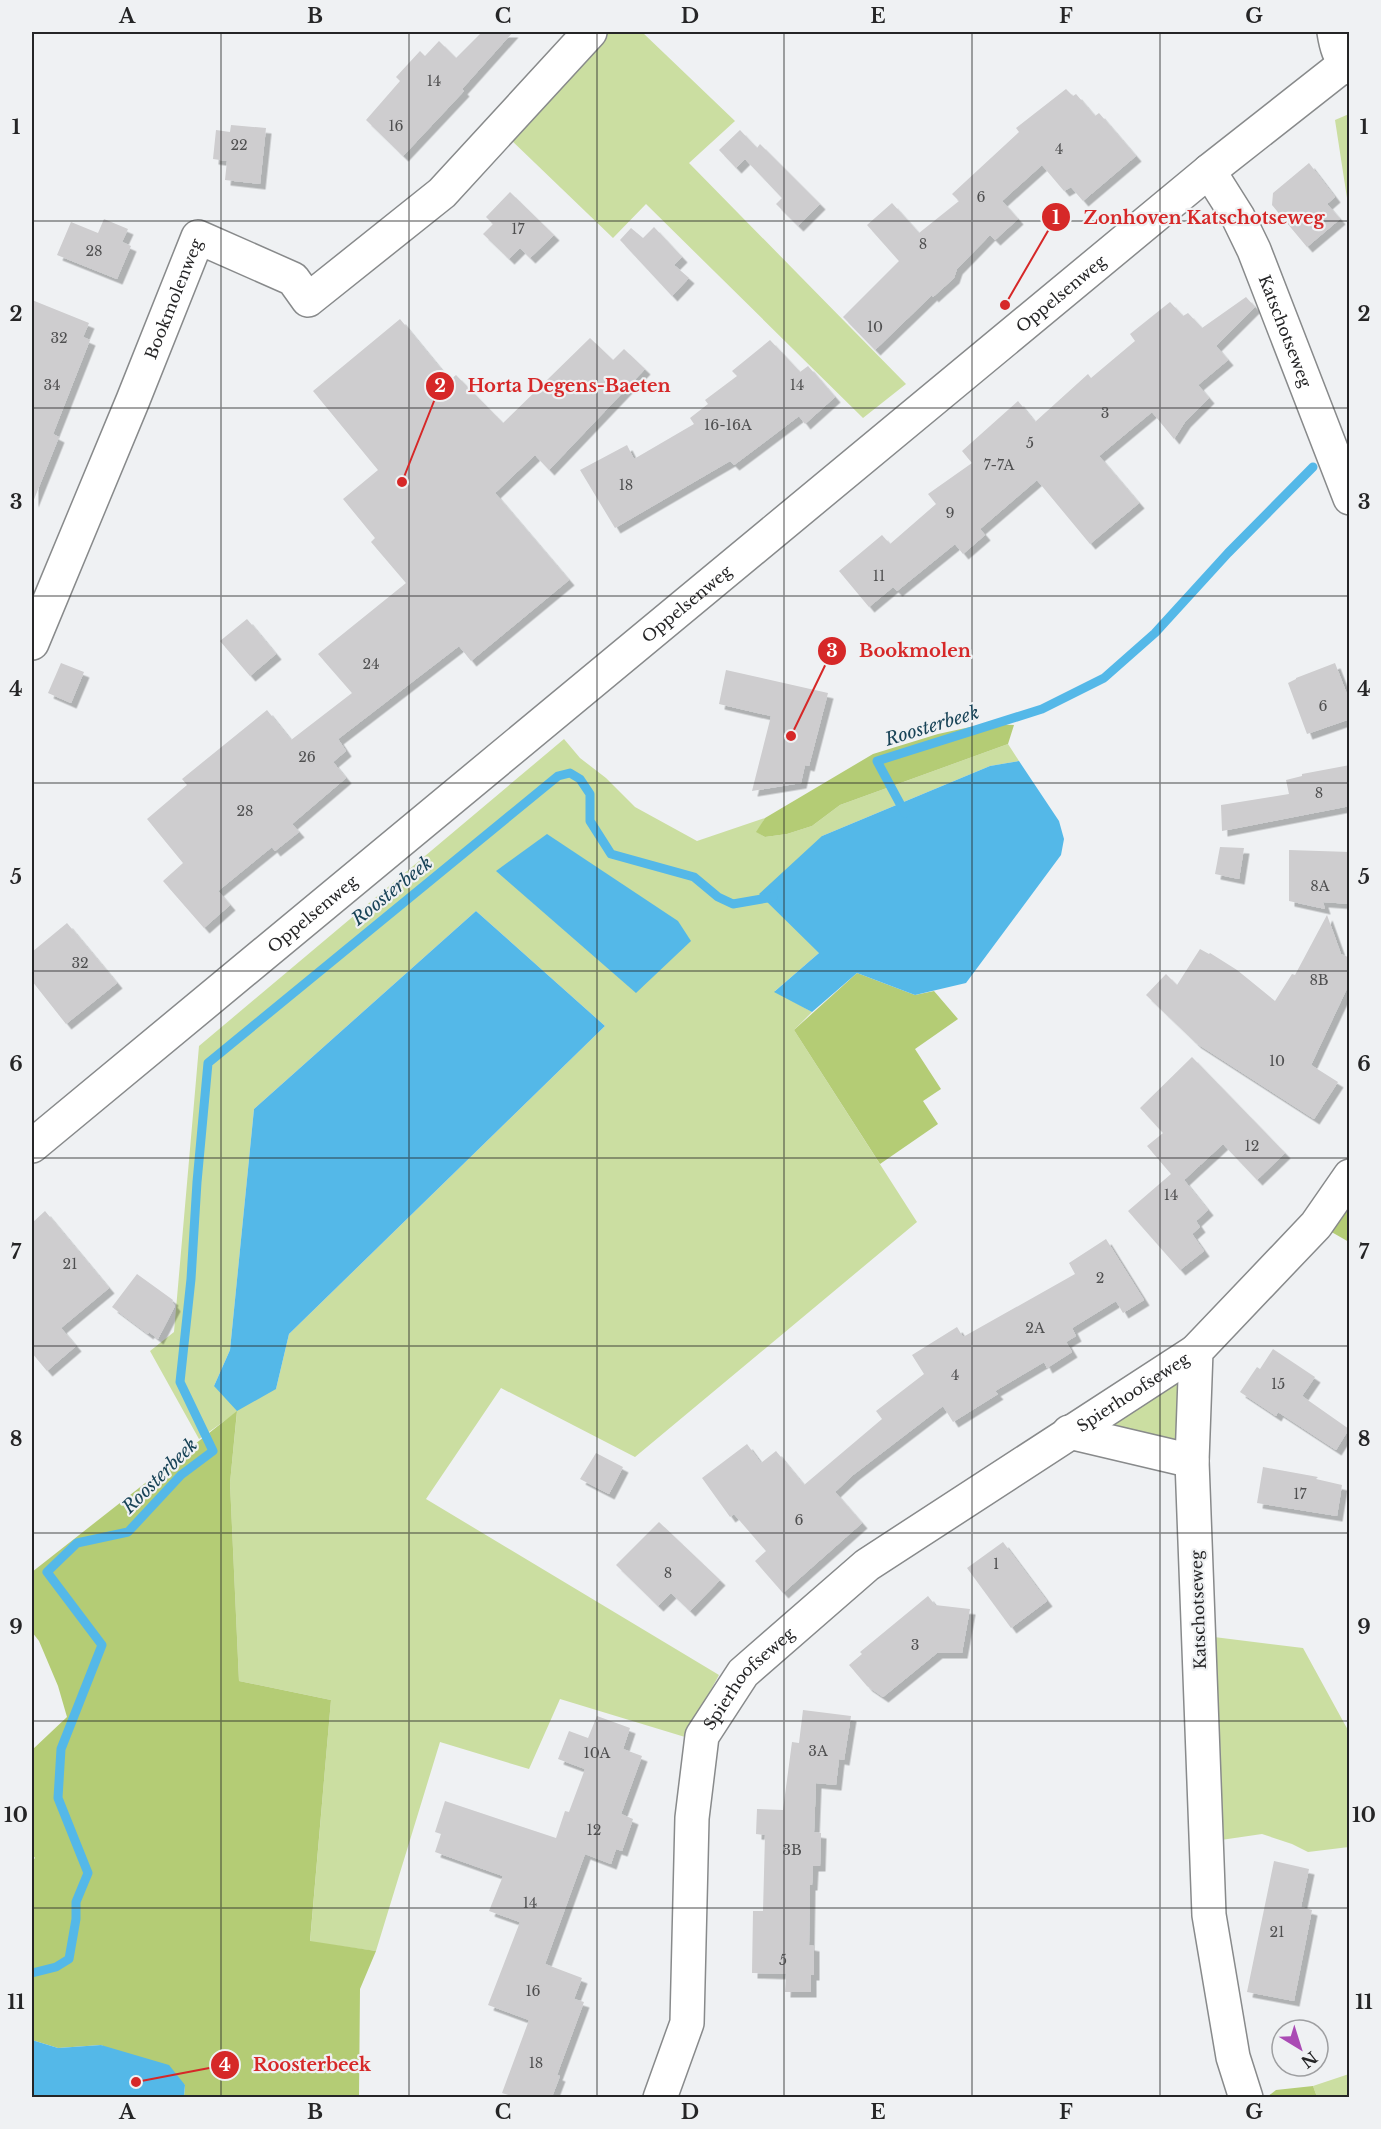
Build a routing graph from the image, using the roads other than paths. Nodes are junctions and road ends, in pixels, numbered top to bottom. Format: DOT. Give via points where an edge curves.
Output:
graph roads {
  1 [pos="590,32"];
  2 [pos="1334,32"];
  3 [pos="1347,66"];
  4 [pos="1209,171"];
  5 [pos="1350,498"];
  6 [pos="32,643"];
  7 [pos="32,1146"];
  8 [pos="1350,1176"];
  9 [pos="1196,1351"];
  10 [pos="1069,1432"];
  11 [pos="1192,1461"];
  12 [pos="660,2097"];
  13 [pos="1246,2097"];
  1 -- 6 [label="street, Bookmolenweg" via="442,193 308,300 293,279 198,237"];
  2 -- 3 [label="street" via="1336,47"];
  3 -- 4 [label="street, Oppelsenweg"];
  4 -- 5 [label="street, Katschotseweg" via="1254,250"];
  4 -- 7 [label="street, Oppelsenweg"];
  8 -- 9 [label="street" via="1316,1225"];
  9 -- 10 [label="street, Spierhoofseweg"];
  9 -- 11 [label="street, Katschotseweg"];
  10 -- 11 [label="street, Spierhoofseweg"];
  10 -- 12 [label="street, Spierhoofseweg" via="867,1565 742,1673 702,1736 692,1818 687,2023"];
  11 -- 13 [label="street, Katschotseweg" via="1209,1915 1233,2057"];
}
